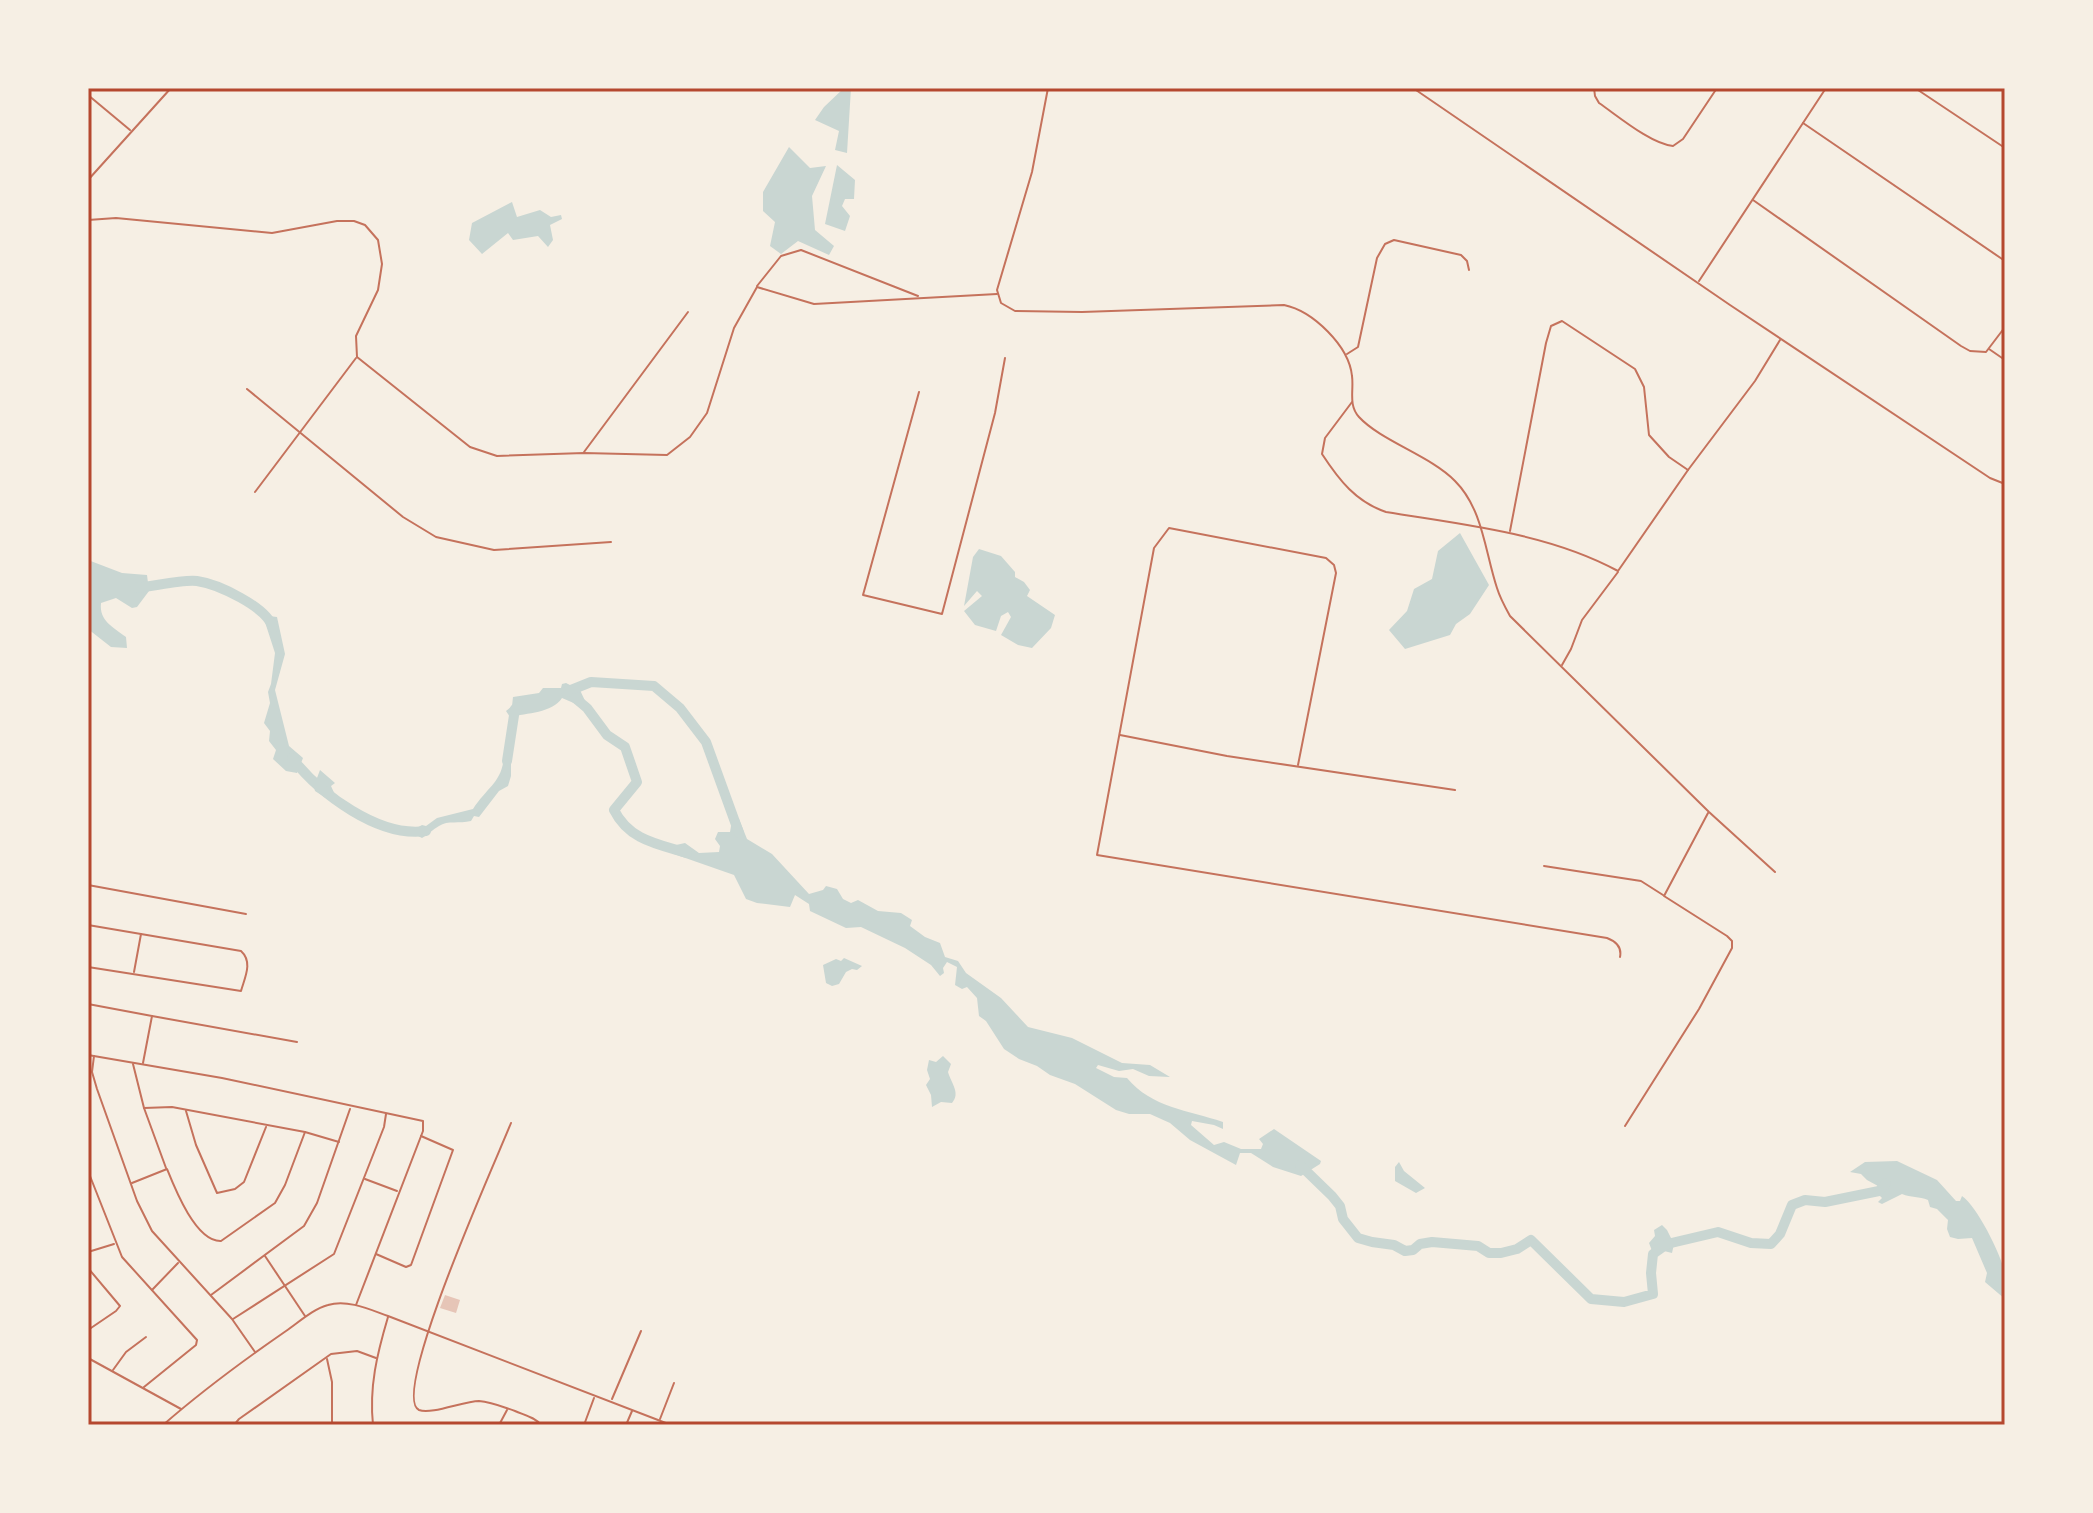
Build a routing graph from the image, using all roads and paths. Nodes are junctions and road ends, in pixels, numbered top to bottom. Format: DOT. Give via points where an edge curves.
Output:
graph roads {
  1 [pos="171,88"];
  2 [pos="1048,88"];
  3 [pos="1413,88"];
  4 [pos="1594,88"];
  5 [pos="1717,88"];
  6 [pos="1826,88"];
  7 [pos="1915,88"];
  8 [pos="88,95"];
  9 [pos="1803,123"];
  10 [pos="131,131"];
  11 [pos="2005,148"];
  12 [pos="88,180"];
  13 [pos="1753,200"];
  14 [pos="88,220"];
  15 [pos="2005,261"];
  16 [pos="1469,270"];
  17 [pos="1699,282"];
  18 [pos="757,287"];
  19 [pos="997,294"];
  20 [pos="919,297"];
  21 [pos="688,312"];
  22 [pos="2005,327"];
  23 [pos="1780,339"];
  24 [pos="1989,349"];
  25 [pos="1346,355"];
  26 [pos="357,357"];
  27 [pos="1005,358"];
  28 [pos="2005,360"];
  29 [pos="247,389"];
  30 [pos="919,392"];
  31 [pos="1352,402"];
  32 [pos="299,434"];
  33 [pos="584,453"];
  34 [pos="1688,470"];
  35 [pos="2005,484"];
  36 [pos="255,492"];
  37 [pos="1481,527"];
  38 [pos="1510,533"];
  39 [pos="611,542"];
  40 [pos="1618,571"];
  41 [pos="1561,666"];
  42 [pos="1120,735"];
  43 [pos="1298,765"];
  44 [pos="1455,790"];
  45 [pos="1709,812"];
  46 [pos="1544,866"];
  47 [pos="1775,872"];
  48 [pos="88,885"];
  49 [pos="1664,896"];
  50 [pos="246,914"];
  51 [pos="88,925"];
  52 [pos="141,933"];
  53 [pos="1620,957"];
  54 [pos="88,967"];
  55 [pos="134,973"];
  56 [pos="88,1004"];
  57 [pos="152,1016"];
  58 [pos="297,1042"];
  59 [pos="88,1055"];
  60 [pos="94,1056"];
  61 [pos="133,1063"];
  62 [pos="143,1065"];
  63 [pos="88,1089"];
  64 [pos="97,1089"];
  65 [pos="350,1107"];
  66 [pos="144,1108"];
  67 [pos="186,1110"];
  68 [pos="386,1113"];
  69 [pos="511,1123"];
  70 [pos="267,1124"];
  71 [pos="1625,1126"];
  72 [pos="305,1132"];
  73 [pos="421,1136"];
  74 [pos="340,1142"];
  75 [pos="167,1169"];
  76 [pos="88,1171"];
  77 [pos="364,1179"];
  78 [pos="131,1183"];
  79 [pos="398,1191"];
  80 [pos="115,1244"];
  81 [pos="88,1252"];
  82 [pos="375,1254"];
  83 [pos="265,1256"];
  84 [pos="179,1262"];
  85 [pos="88,1268"];
  86 [pos="286,1286"];
  87 [pos="151,1290"];
  88 [pos="210,1295"];
  89 [pos="356,1306"];
  90 [pos="388,1316"];
  91 [pos="306,1317"];
  92 [pos="232,1319"];
  93 [pos="88,1330"];
  94 [pos="641,1331"];
  95 [pos="430,1332"];
  96 [pos="146,1337"];
  97 [pos="256,1353"];
  98 [pos="88,1358"];
  99 [pos="326,1358"];
  100 [pos="376,1358"];
  101 [pos="113,1370"];
  102 [pos="674,1383"];
  103 [pos="144,1387"];
  104 [pos="595,1397"];
  105 [pos="611,1401"];
  106 [pos="181,1409"];
  107 [pos="508,1409"];
  108 [pos="632,1410"];
  109 [pos="660,1420"];
  110 [pos="163,1425"];
  111 [pos="234,1425"];
  112 [pos="332,1425"];
  113 [pos="373,1425"];
  114 [pos="499,1425"];
  115 [pos="541,1425"];
  116 [pos="584,1425"];
  117 [pos="626,1425"];
  118 [pos="671,1425"];
  1 -- 10 [label="street"];
  2 -- 19 [label="street" via="1032,172"];
  3 -- 17 [label="street"];
  4 -- 5 [label="street" via="1599,103 1646,135 1673,146"];
  6 -- 9 [label="street"];
  7 -- 11 [label="street"];
  8 -- 10 [label="street"];
  9 -- 13 [label="street"];
  9 -- 15 [label="street"];
  10 -- 12 [label="street"];
  13 -- 17 [label="street"];
  13 -- 24 [label="street" via="1961,346 1980,353"];
  14 -- 26 [label="street" via="272,233 337,221 365,225 378,240 382,264 378,290 356,336"];
  16 -- 25 [label="street" via="1461,255 1394,240 1385,244 1377,258 1358,347"];
  17 -- 23 [label="street"];
  18 -- 20 [label="street" via="814,304"];
  18 -- 20 [label="street" via="781,256 801,250"];
  18 -- 33 [label="street" via="734,328 707,413 690,437 667,455"];
  19 -- 20 [label="street"];
  19 -- 25 [label="street" via="1004,307 1015,311 1284,305 1312,316"];
  21 -- 33 [label="street"];
  22 -- 24 [label="street"];
  23 -- 34 [label="street"];
  23 -- 35 [label="street"];
  24 -- 28 [label="street"];
  25 -- 31 [label="street"];
  26 -- 32 [label="street"];
  26 -- 33 [label="street" via="470,447 497,456"];
  27 -- 30 [label="street" via="942,614 863,595"];
  29 -- 32 [label="street"];
  31 -- 37 [label="street" via="1360,418 1453,479"];
  31 -- 37 [label="street" via="1325,438 1322,454 1358,498 1386,512"];
  32 -- 36 [label="street"];
  32 -- 39 [label="street" via="436,537 494,550"];
  34 -- 38 [label="street" via="1649,435 1644,387 1635,369 1562,321 1551,326 1546,343"];
  34 -- 40 [label="street"];
  37 -- 38 [label="street"];
  37 -- 41 [label="street" via="1497,591 1510,616"];
  38 -- 40 [label="street" via="1597,559"];
  40 -- 41 [label="street" via="1582,620"];
  41 -- 45 [label="street"];
  42 -- 43 [label="street"];
  42 -- 43 [label="street" via="1154,548 1169,528 1326,558 1334,565"];
  42 -- 53 [label="street" via="1097,855 1607,938 1617,944"];
  43 -- 44 [label="street"];
  45 -- 47 [label="street"];
  45 -- 49 [label="street"];
  46 -- 49 [label="street" via="1641,881"];
  48 -- 50 [label="street"];
  49 -- 71 [label="street" via="1727,936 1732,948"];
  51 -- 52 [label="street"];
  52 -- 55 [label="street"];
  52 -- 55 [label="street" via="241,951 248,966 241,991"];
  54 -- 55 [label="street"];
  56 -- 57 [label="street"];
  57 -- 58 [label="street"];
  57 -- 62 [label="street"];
  59 -- 60 [label="street"];
  60 -- 61 [label="street"];
  60 -- 64 [label="street"];
  61 -- 62 [label="street"];
  61 -- 66 [label="street"];
  62 -- 65 [label="street"];
  63 -- 64 [label="street"];
  64 -- 78 [label="street"];
  65 -- 68 [label="street"];
  65 -- 74 [label="street"];
  66 -- 67 [label="street"];
  66 -- 75 [label="street"];
  67 -- 70 [label="street"];
  67 -- 70 [label="street" via="217,1193 244,1182"];
  68 -- 73 [label="street" via="421,1119"];
  68 -- 77 [label="street"];
  69 -- 95 [label="street" via="442,1289"];
  70 -- 72 [label="street"];
  72 -- 74 [label="street"];
  72 -- 75 [label="street" via="275,1203 216,1242 182,1206"];
  73 -- 79 [label="street"];
  73 -- 82 [label="street" via="453,1150 411,1265"];
  74 -- 83 [label="street" via="308,1221"];
  75 -- 78 [label="street"];
  76 -- 80 [label="street"];
  77 -- 79 [label="street"];
  77 -- 86 [label="street" via="334,1254"];
  78 -- 84 [label="street" via="152,1231"];
  79 -- 82 [label="street"];
  80 -- 81 [label="street"];
  80 -- 87 [label="street"];
  82 -- 89 [label="street"];
  83 -- 86 [label="street"];
  83 -- 88 [label="street"];
  84 -- 87 [label="street"];
  84 -- 88 [label="street"];
  85 -- 93 [label="street" via="120,1306"];
  86 -- 91 [label="street"];
  86 -- 92 [label="street"];
  87 -- 103 [label="street" via="197,1342"];
  88 -- 92 [label="street"];
  89 -- 90 [label="street"];
  89 -- 91 [label="street" via="329,1305"];
  90 -- 95 [label="street"];
  90 -- 100 [label="street"];
  91 -- 97 [label="street"];
  92 -- 97 [label="street"];
  94 -- 105 [label="street"];
  95 -- 104 [label="street"];
  95 -- 107 [label="street" via="414,1376 415,1407 422,1411 478,1401"];
  96 -- 101 [label="street"];
  97 -- 106 [label="street"];
  98 -- 101 [label="street"];
  99 -- 100 [label="street" via="343,1351"];
  99 -- 111 [label="street"];
  99 -- 112 [label="street"];
  100 -- 113 [label="street"];
  101 -- 103 [label="street"];
  102 -- 109 [label="street"];
  103 -- 106 [label="street"];
  104 -- 105 [label="street"];
  104 -- 116 [label="street"];
  105 -- 108 [label="street"];
  106 -- 110 [label="street"];
  107 -- 114 [label="street"];
  107 -- 115 [label="street"];
  108 -- 109 [label="street"];
  108 -- 117 [label="street"];
  109 -- 118 [label="street"];
}
